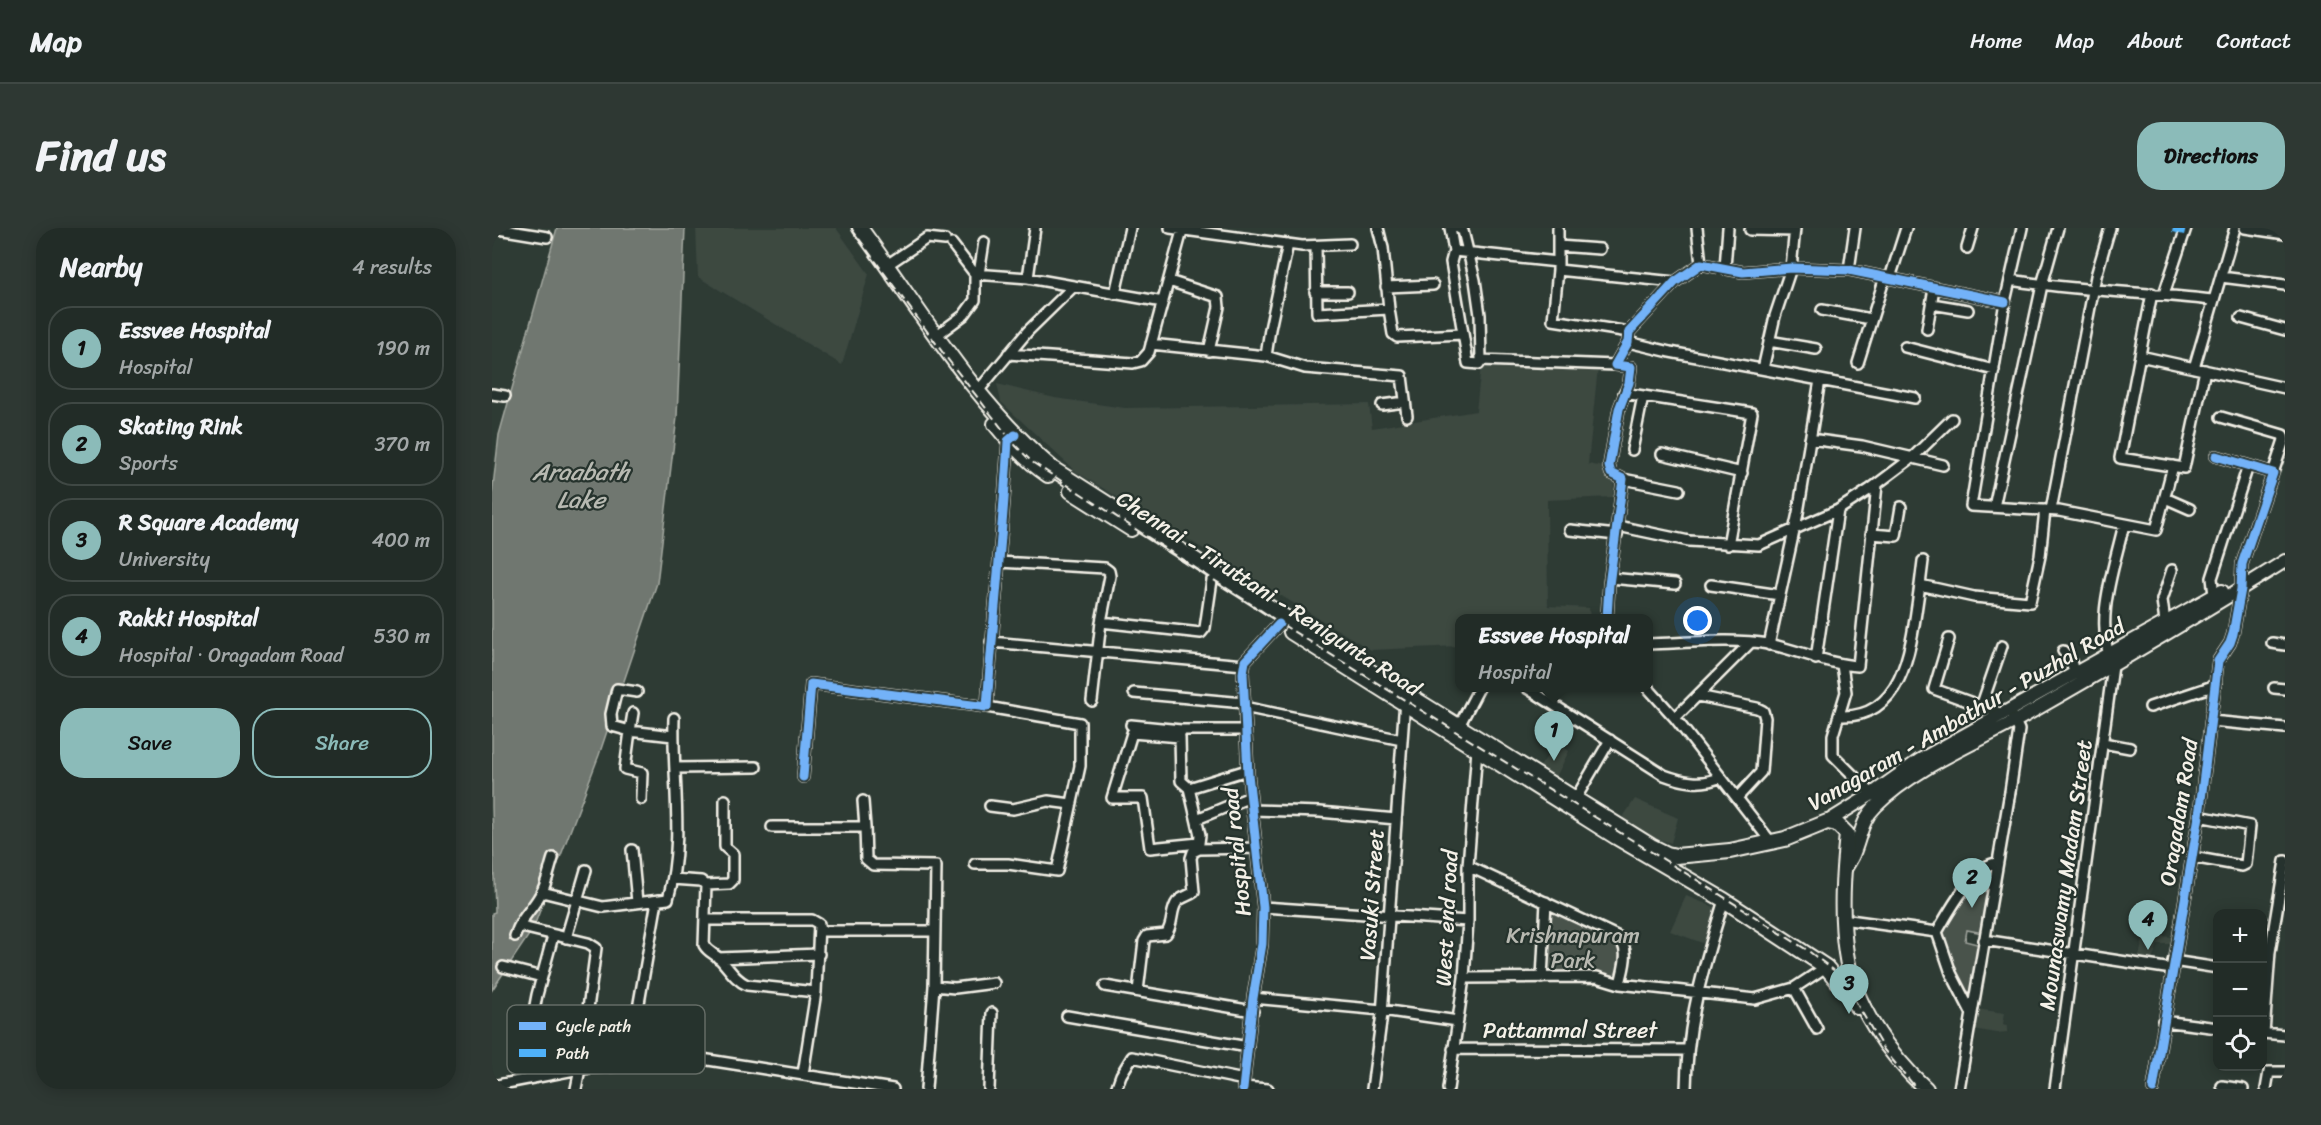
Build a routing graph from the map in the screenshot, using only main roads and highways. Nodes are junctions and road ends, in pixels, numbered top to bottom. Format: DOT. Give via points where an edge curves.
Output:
graph roads {
  1 [pos="848,228"];
  2 [pos="860,228"];
  3 [pos="1012,438"];
  4 [pos="2285,554"];
  5 [pos="2285,561"];
  6 [pos="2241,584"];
  7 [pos="2110,660"];
  8 [pos="1405,699"];
  9 [pos="2009,715"];
  10 [pos="1480,745"];
  11 [pos="1827,822"];
  12 [pos="1685,855"];
  13 [pos="1844,871"];
  14 [pos="1690,879"];
  15 [pos="1846,952"];
  16 [pos="1826,968"];
  17 [pos="1913,1089"];
  18 [pos="1926,1089"];
  1 -- 3 [label="highway, Chennai - Tiruttani - Renigunta Road" via="957,375"];
  2 -- 3 [label="highway, Chennai - Tiruttani - Renigunta Road"];
  3 -- 8 [label="highway, Chennai - Tiruttani - Renigunta Road" via="1053,469"];
  3 -- 8 [label="highway, Chennai - Tiruttani - Renigunta Road" via="1028,462 1055,480 1279,624"];
  4 -- 6 [label="main road, Vanagaram - Ambathur - Puzhal Road"];
  5 -- 6 [label="main road, Vanagaram - Ambathur - Puzhal Road"];
  6 -- 7 [label="main road, Vanagaram - Ambathur - Puzhal Road"];
  6 -- 7 [label="main road, Vanagaram - Ambathur - Puzhal Road" via="2165,622"];
  7 -- 9 [label="main road, Vanagaram - Ambathur - Puzhal Road"];
  7 -- 9 [label="main road, Vanagaram - Ambathur - Puzhal Road" via="2074,672"];
  8 -- 10 [label="highway, Chennai - Tiruttani - Renigunta Road"];
  8 -- 10 [label="highway, Chennai - Tiruttani - Renigunta Road" via="1459,726"];
  9 -- 11 [label="main road, Vanagaram - Ambathur - Puzhal Road" via="1920,760"];
  9 -- 13 [label="main road, Vanagaram - Ambathur - Puzhal Road" via="1898,787 1876,806 1859,832 1854,855"];
  10 -- 12 [label="highway, Chennai - Tiruttani - Renigunta Road" via="1576,798 1651,846 1667,854"];
  10 -- 14 [label="highway, Chennai - Tiruttani - Renigunta Road" via="1616,837"];
  11 -- 12 [label="highway, Vanagaram - Ambathur - Puzhal Road" via="1771,842"];
  11 -- 13 [label="highway" via="1837,824 1847,834"];
  12 -- 14 [label="highway" via="1680,864"];
  13 -- 15 [label="highway" via="1842,919"];
  14 -- 16 [label="highway, Chennai - Tiruttani - Renigunta Road"];
  15 -- 16 [label="highway"];
  15 -- 18 [label="highway" via="1859,995 1884,1043"];
  16 -- 17 [label="highway, Chennai - Tiruttani - Renigunta Road" via="1851,997 1883,1053"];
}
